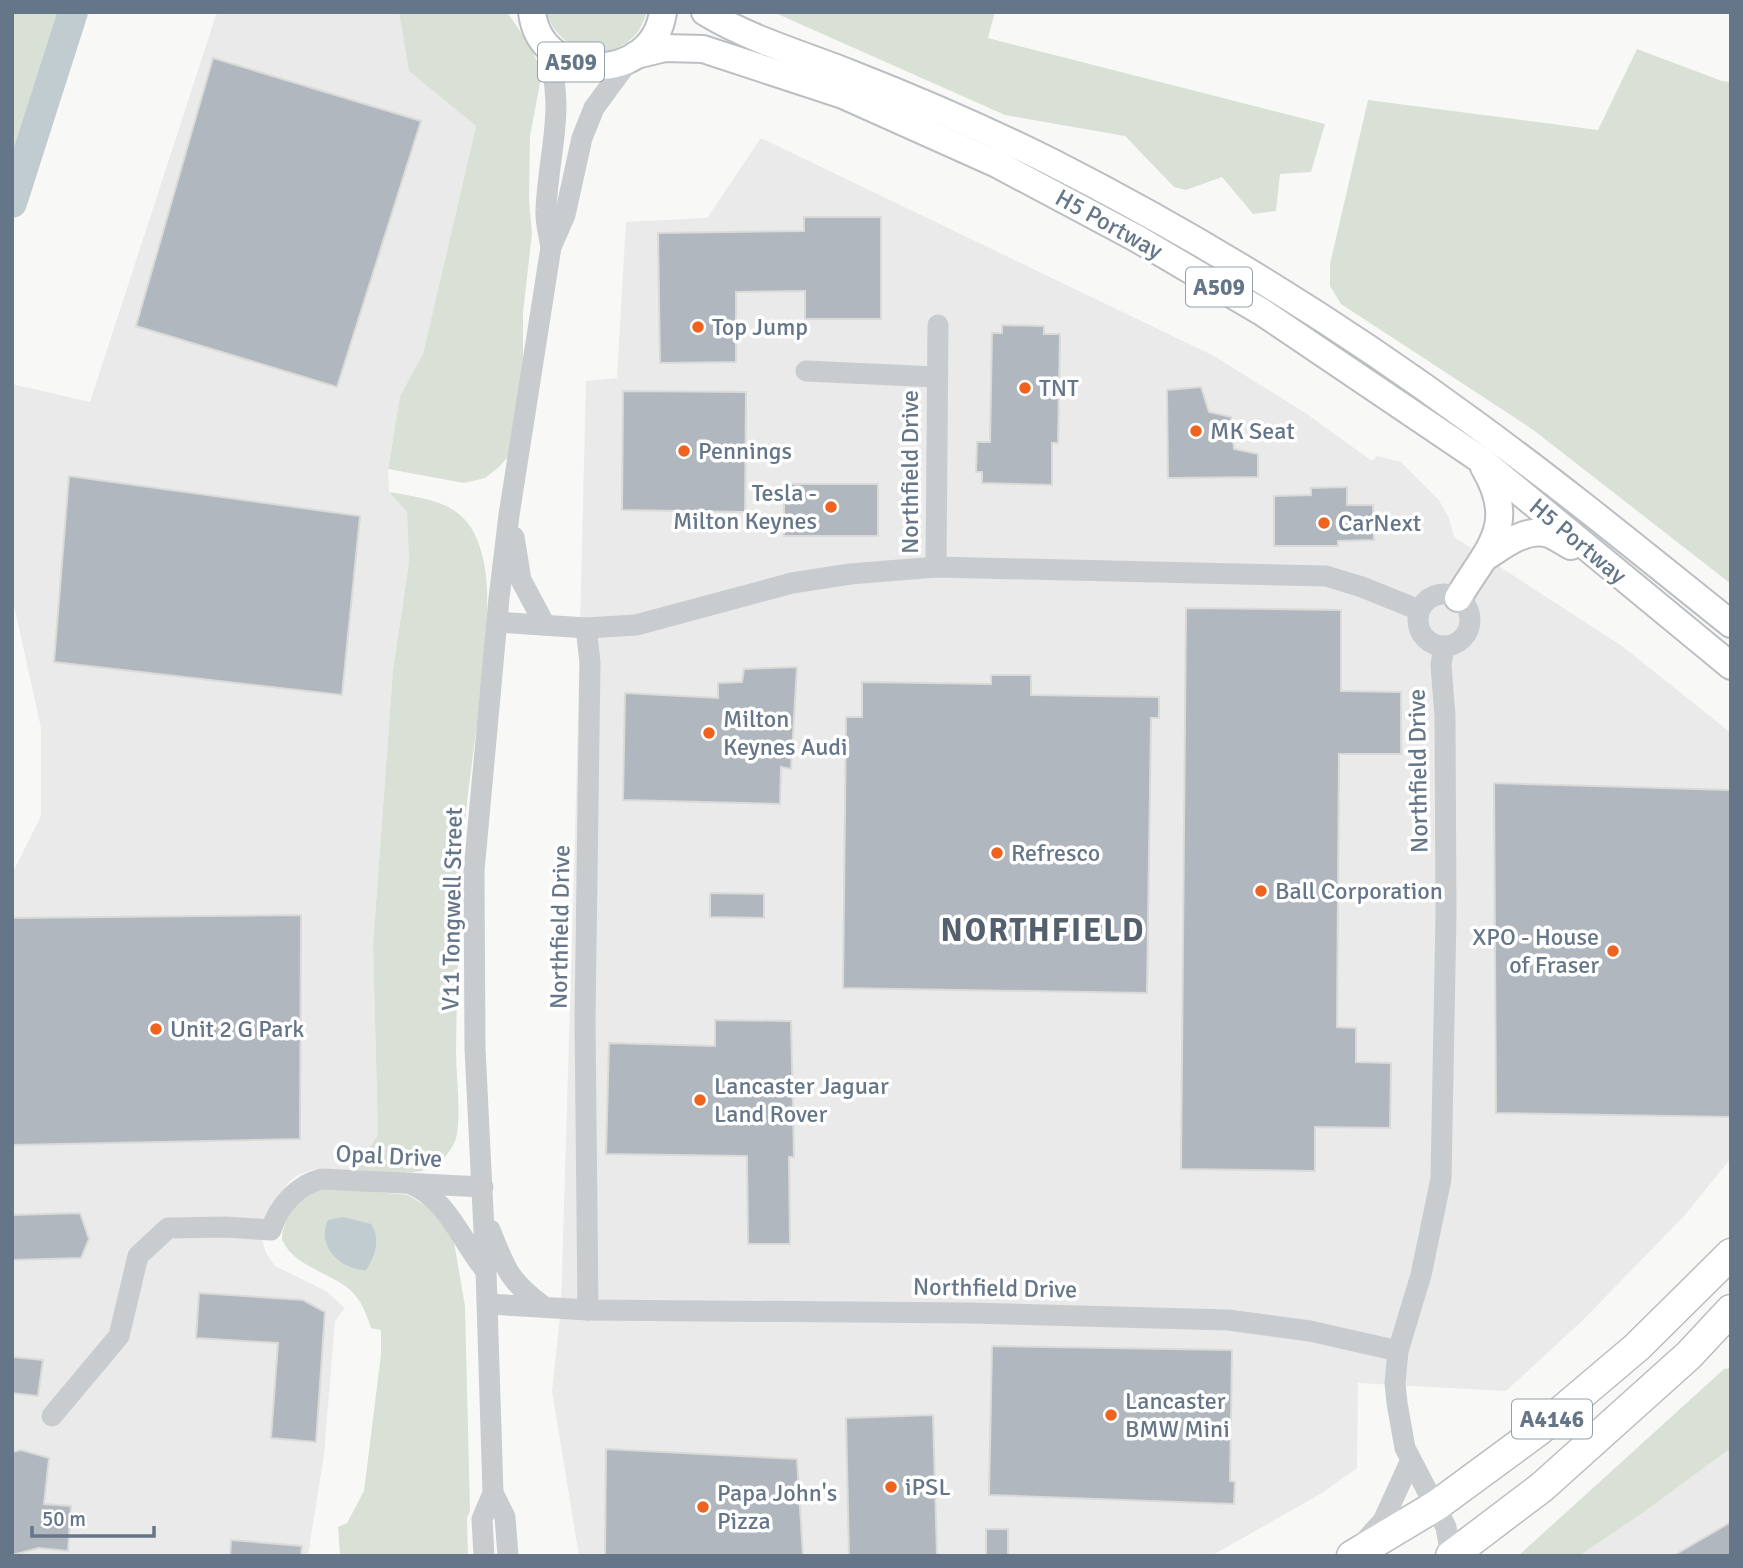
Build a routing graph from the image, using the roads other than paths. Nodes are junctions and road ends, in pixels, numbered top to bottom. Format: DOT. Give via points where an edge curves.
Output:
graph roads {
  1 [pos="663,12"];
  2 [pos="705,12"];
  3 [pos="534,20"];
  4 [pos="633,57"];
  5 [pos="551,247"];
  6 [pos="938,325"];
  7 [pos="806,372"];
  8 [pos="936,377"];
  9 [pos="1480,460"];
  10 [pos="509,514"];
  11 [pos="1487,556"];
  12 [pos="936,567"];
  13 [pos="1616,572"];
  14 [pos="1458,598"];
  15 [pos="1419,610"];
  16 [pos="498,622"];
  17 [pos="1731,624"];
  18 [pos="545,625"];
  19 [pos="586,628"];
  20 [pos="1444,646"];
  21 [pos="1731,666"];
  22 [pos="408,1182"];
  23 [pos="483,1187"];
  24 [pos="483,1215"];
  25 [pos="1731,1254"];
  26 [pos="486,1271"];
  27 [pos="488,1304"];
  28 [pos="543,1306"];
  29 [pos="588,1310"];
  30 [pos="1731,1310"];
  31 [pos="1398,1351"];
  32 [pos="52,1416"];
  33 [pos="1410,1462"];
  34 [pos="493,1493"];
  35 [pos="1446,1536"];
  36 [pos="484,1556"];
  37 [pos="508,1556"];
  38 [pos="1350,1556"];
  1 -- 4 [label="main road, A509" via="657,32"];
  2 -- 17 [label="main road, H5 Portway / A509" via="742,32 884,86 1040,157 1237,265 1473,421"];
  3 -- 4 [label="main road, A509" via="553,50 582,66 615,65"];
  3 -- 5 [label="street, V11 Tongwell Street" via="551,62 556,96 545,212"];
  4 -- 5 [label="street, V11 Tongwell Street" via="594,108 582,138 565,215"];
  4 -- 9 [label="main road, H5 Portway / A509" via="683,47 727,55 843,95 997,164 1262,312"];
  5 -- 10 [label="street, V11 Tongwell Street"];
  6 -- 8 [label="street, Northfield Drive"];
  7 -- 8 [label="street, Northfield Drive"];
  8 -- 12 [label="street, Northfield Drive"];
  9 -- 11 [label="main road, A509" via="1493,482 1499,507"];
  9 -- 13 [label="main road, H5 Portway / A509"];
  10 -- 16 [label="street, V11 Tongwell Street"];
  10 -- 18 [label="street" via="521,580"];
  11 -- 13 [label="main road, A509" via="1527,534 1545,533"];
  11 -- 14 [label="main road"];
  12 -- 15 [label="street, Northfield Drive" via="1325,576"];
  12 -- 19 [label="street, Northfield Drive" via="815,578 636,625"];
  13 -- 21 [label="main road, H5 Portway / A509"];
  14 -- 15 [label="street" via="1436,595"];
  14 -- 20 [label="street" via="1469,611 1469,628 1459,641"];
  15 -- 20 [label="street" via="1422,635"];
  16 -- 18 [label="street, Northfield Drive"];
  16 -- 23 [label="street, V11 Tongwell Street" via="474,871"];
  18 -- 19 [label="street, Northfield Drive"];
  19 -- 29 [label="street, Northfield Drive" via="590,662 585,1020"];
  20 -- 31 [label="street, Northfield Drive" via="1446,916 1441,1179 1421,1275"];
  22 -- 23 [label="street, Opal Drive"];
  22 -- 26 [label="street" via="443,1208"];
  22 -- 32 [label="street, Opal Drive" via="312,1181 281,1209 271,1230 168,1228 138,1256 119,1336"];
  23 -- 24 [label="street, V11 Tongwell Street"];
  24 -- 26 [label="street, V11 Tongwell Street"];
  24 -- 28 [label="street" via="510,1276"];
  25 -- 35 [label="highway, A4146" via="1627,1356 1539,1430"];
  26 -- 27 [label="street, V11 Tongwell Street"];
  27 -- 28 [label="street, Northfield Drive"];
  27 -- 34 [label="street, V11 Tongwell Street"];
  28 -- 29 [label="street, Northfield Drive"];
  29 -- 31 [label="street, Northfield Drive" via="1215,1320 1310,1331"];
  30 -- 35 [label="highway, A4146" via="1689,1355 1520,1504"];
  31 -- 33 [label="street, Northfield Drive" via="1396,1403"];
  33 -- 35 [label="street, Northfield Drive"];
  33 -- 38 [label="street" via="1383,1521"];
  34 -- 36 [label="street, V11 Tongwell Street" via="482,1519"];
  34 -- 37 [label="street, V11 Tongwell Street" via="505,1517"];
  35 -- 38 [label="highway, A4146"];
}
